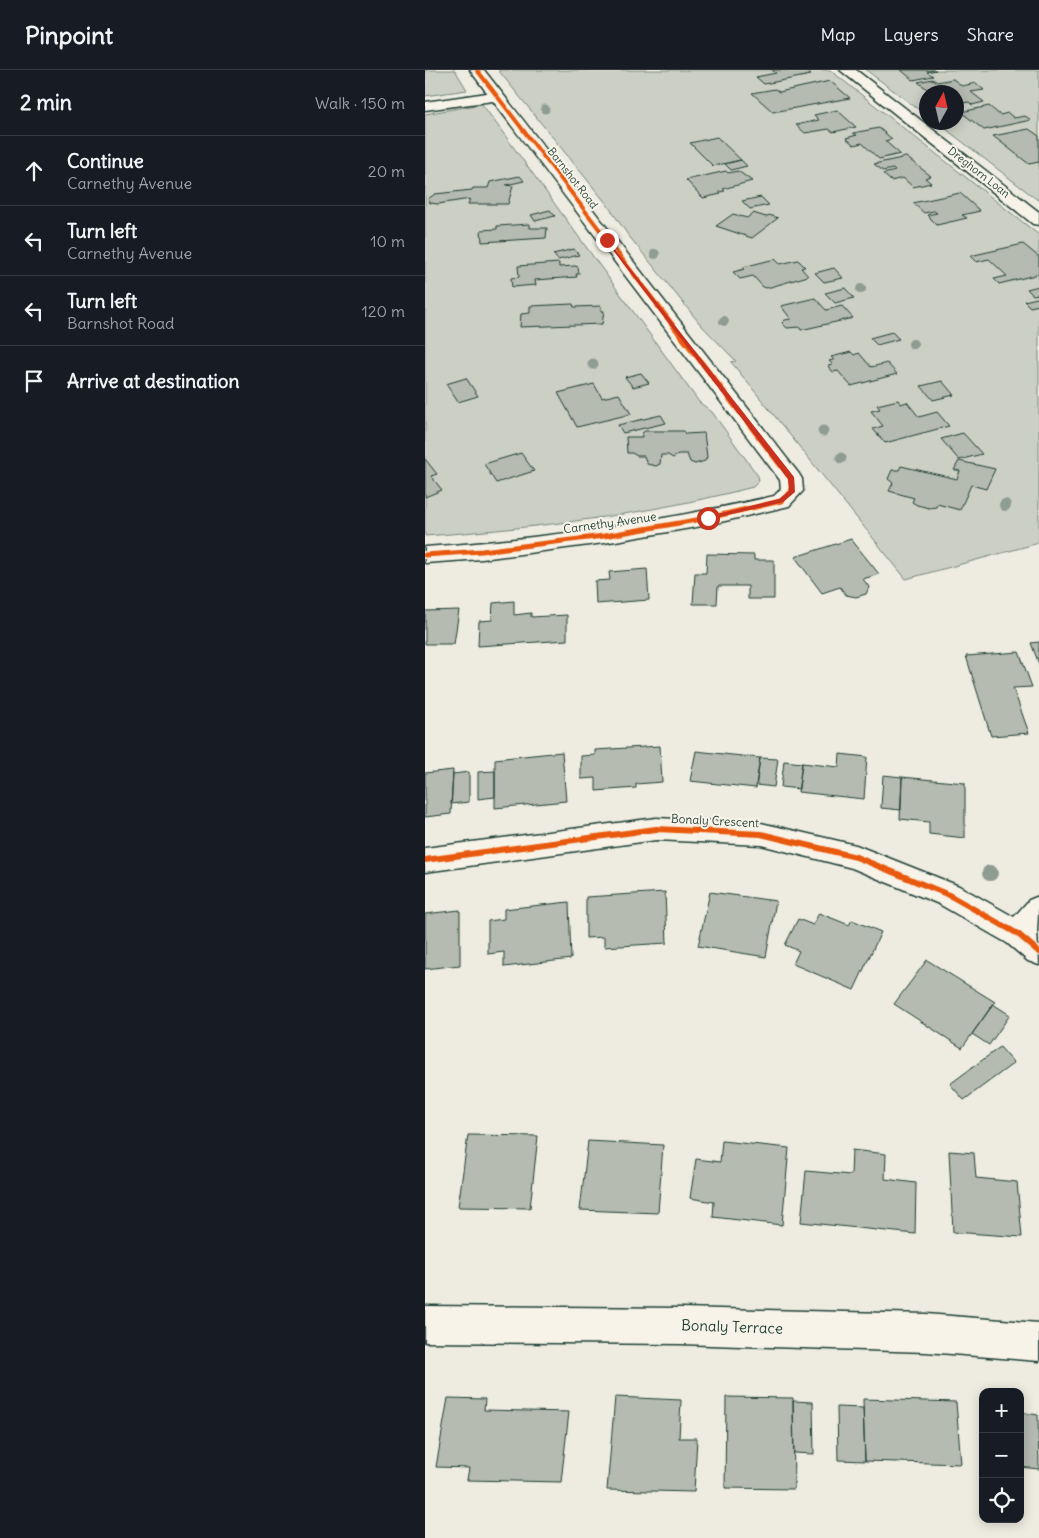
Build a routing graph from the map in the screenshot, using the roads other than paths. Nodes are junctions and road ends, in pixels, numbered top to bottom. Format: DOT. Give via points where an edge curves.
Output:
graph roads {
  1 [pos="477,70"];
  2 [pos="847,70"];
  3 [pos="496,96"];
  4 [pos="425,106"];
  5 [pos="1039,220"];
  6 [pos="792,492"];
  7 [pos="425,555"];
  8 [pos="425,860"];
  9 [pos="1039,909"];
  10 [pos="1028,943"];
  11 [pos="425,1324"];
  12 [pos="1039,1342"];
  1 -- 3 [label="street, Barnshot Road"];
  2 -- 5 [label="street, Dreghorn Loan"];
  3 -- 4 [label="street"];
  3 -- 6 [label="street, Barnshot Road" via="791,479"];
  6 -- 7 [label="street, Carnethy Avenue" via="781,501 708,518 604,536"];
  8 -- 10 [label="street, Bonaly Crescent" via="656,830 761,834 856,857 949,895"];
  9 -- 10 [label="street"];
  11 -- 12 [label="street, Bonaly Terrace" via="690,1326 926,1333"];
}
